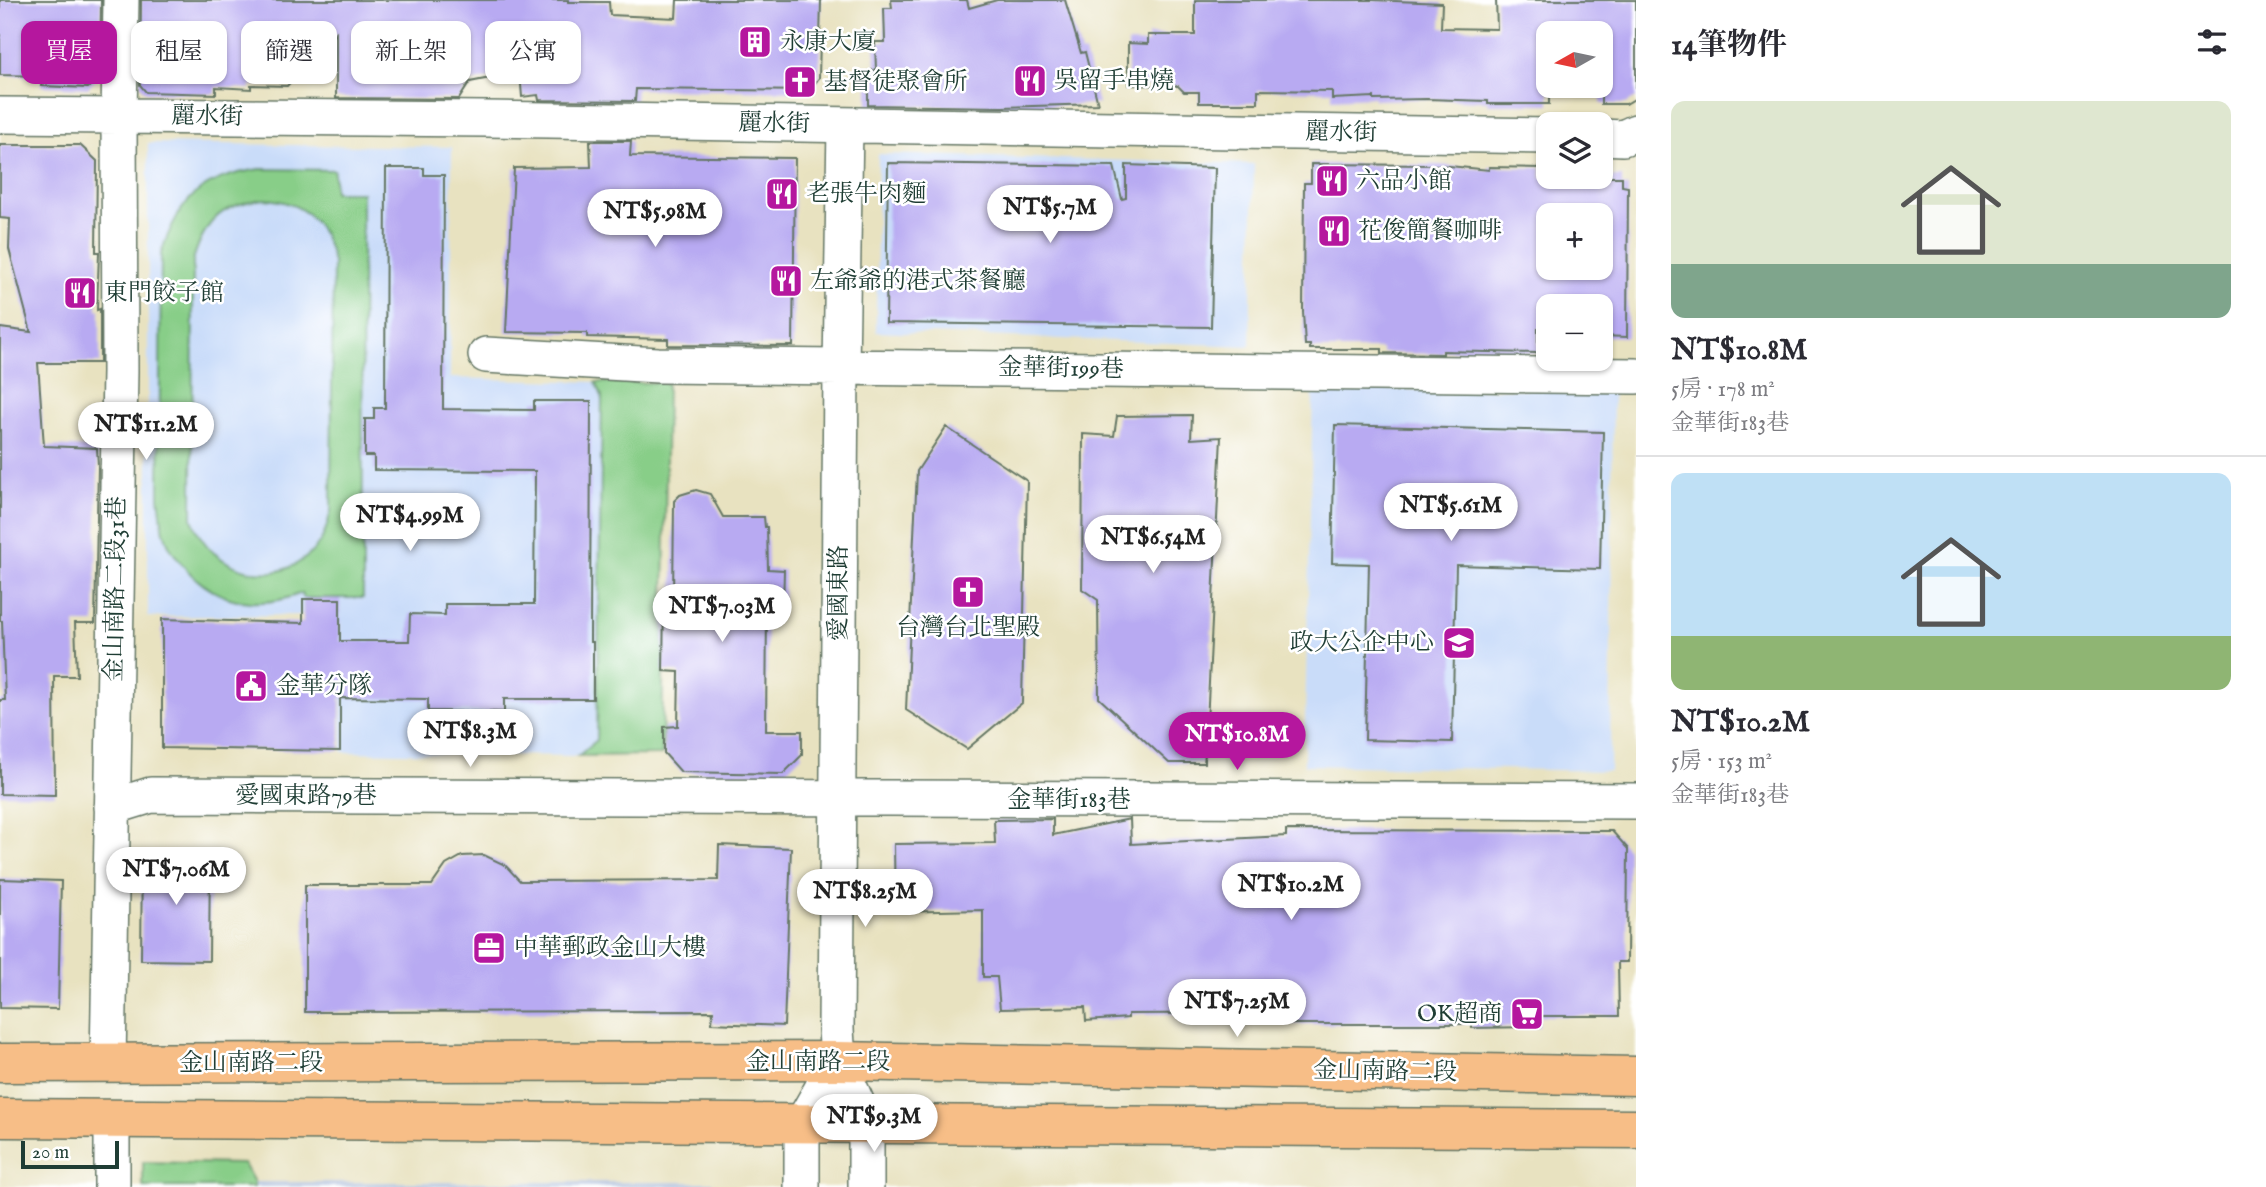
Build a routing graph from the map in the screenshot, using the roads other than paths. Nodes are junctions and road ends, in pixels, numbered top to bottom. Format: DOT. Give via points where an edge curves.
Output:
graph roads {
  1 [pos="121,0"];
  2 [pos="0,115"];
  3 [pos="119,116"];
  4 [pos="845,125"];
  5 [pos="1636,132"];
  6 [pos="1536,136"];
  7 [pos="1613,138"];
  8 [pos="486,355"];
  9 [pos="841,367"];
  10 [pos="1636,376"];
  11 [pos="838,799"];
  12 [pos="1636,801"];
  13 [pos="112,807"];
  14 [pos="838,1061"];
  15 [pos="0,1063"];
  16 [pos="108,1063"];
  17 [pos="1636,1076"];
  18 [pos="0,1118"];
  19 [pos="112,1120"];
  20 [pos="802,1124"];
  21 [pos="866,1124"];
  22 [pos="1636,1129"];
  23 [pos="112,1187"];
  24 [pos="802,1187"];
  25 [pos="866,1187"];
  1 -- 3 [label="street, 金山南路二段31巷"];
  2 -- 3 [label="street, 麗水街"];
  3 -- 4 [label="street, 麗水街"];
  3 -- 13 [label="street, 金山南路二段31巷" via="120,371"];
  4 -- 6 [label="street, 麗水街"];
  4 -- 9 [label="street, 愛國東路"];
  5 -- 7 [label="street"];
  8 -- 9 [label="street, 金華街199巷" via="658,365"];
  9 -- 10 [label="street, 金華街199巷"];
  9 -- 11 [label="street, 愛國東路"];
  11 -- 12 [label="street, 金華街183巷"];
  11 -- 13 [label="street, 愛國東路79巷" via="151,795"];
  11 -- 14 [label="street, 愛國東路"];
  13 -- 16 [label="street, 金山南路二段31巷"];
  14 -- 16 [label="main road, 金山南路二段"];
  14 -- 17 [label="main road, 金山南路二段"];
  14 -- 20 [label="street, 愛國東路"];
  14 -- 21 [label="street, 愛國東路"];
  15 -- 16 [label="main road, 金山南路二段"];
  18 -- 19 [label="main road"];
  19 -- 20 [label="main road"];
  19 -- 23 [label="street"];
  20 -- 21 [label="main road"];
  20 -- 24 [label="street, 愛國東路"];
  21 -- 22 [label="main road"];
  21 -- 25 [label="street, 愛國東路"];
}
